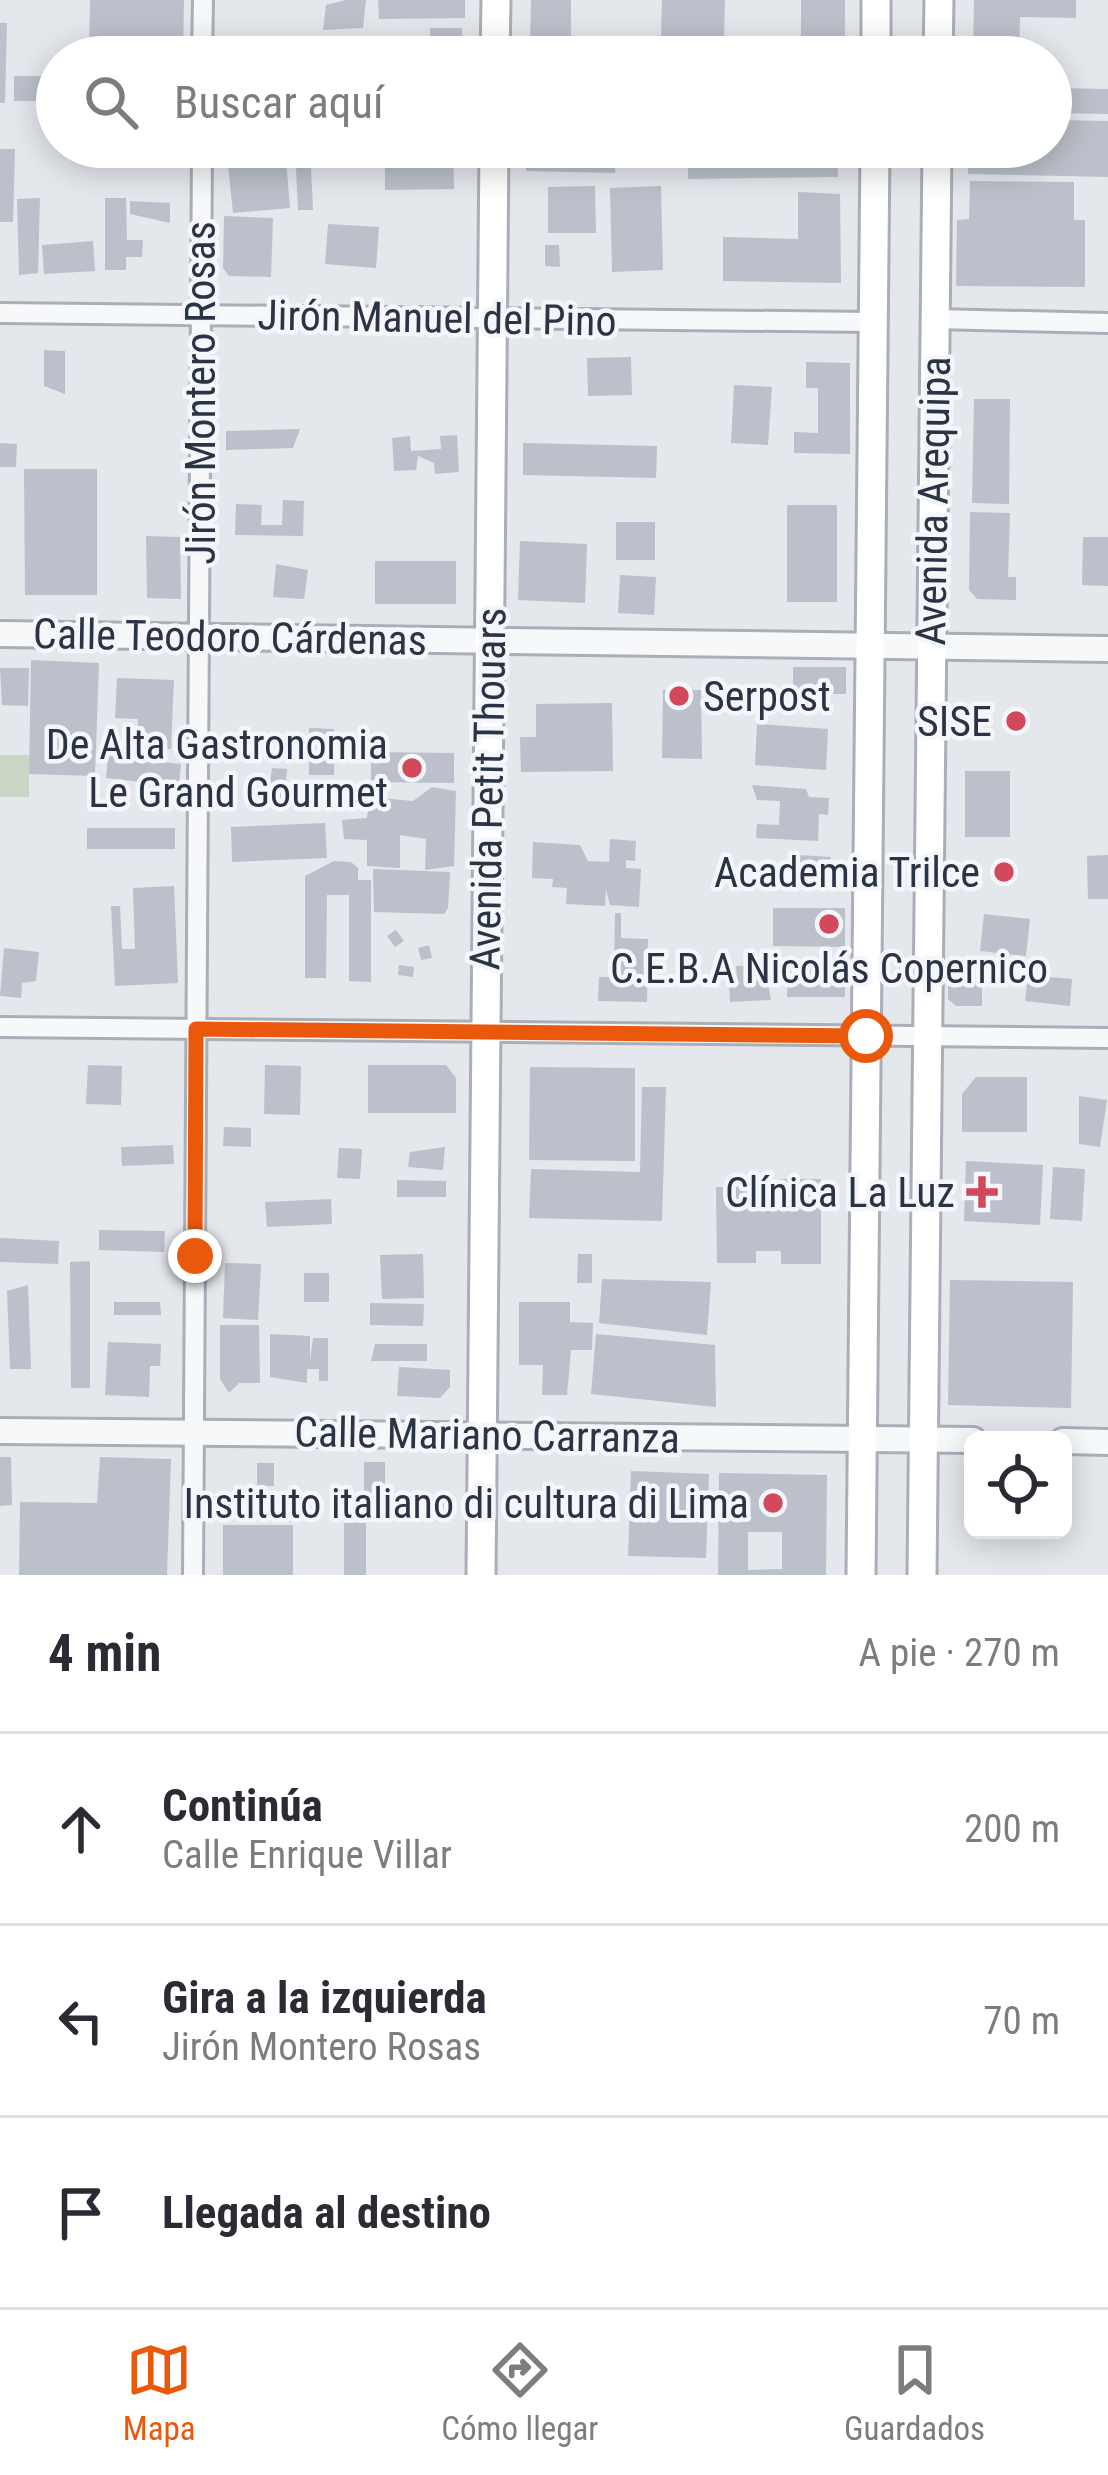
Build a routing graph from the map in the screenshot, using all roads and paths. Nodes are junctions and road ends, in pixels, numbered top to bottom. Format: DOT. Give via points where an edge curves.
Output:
graph roads {
  1 [pos="203,0"];
  2 [pos="496,0"];
  3 [pos="877,0"];
  4 [pos="939,0"];
  5 [pos="202,36"];
  6 [pos="495,36"];
  7 [pos="876,36"];
  8 [pos="938,36"];
  9 [pos="202,168"];
  10 [pos="494,168"];
  11 [pos="875,168"];
  12 [pos="937,168"];
  13 [pos="0,313"];
  14 [pos="201,315"];
  15 [pos="493,318"];
  16 [pos="935,319"];
  17 [pos="873,322"];
  18 [pos="1108,323"];
  19 [pos="0,634"];
  20 [pos="199,637"];
  21 [pos="490,640"];
  22 [pos="870,646"];
  23 [pos="931,648"];
  24 [pos="1108,649"];
  25 [pos="0,1027"];
  26 [pos="196,1029"];
  27 [pos="486,1032"];
  28 [pos="866,1036"];
  29 [pos="927,1036"];
  30 [pos="1108,1038"];
  31 [pos="0,1431"];
  32 [pos="194,1432"];
  33 [pos="482,1435"];
  34 [pos="862,1439"];
  35 [pos="923,1440"];
  36 [pos="964,1440"];
  37 [pos="1072,1441"];
  38 [pos="1108,1442"];
  39 [pos="193,1575"];
  40 [pos="481,1575"];
  41 [pos="861,1575"];
  42 [pos="922,1575"];
  1 -- 5 [label="street"];
  2 -- 6 [label="main road"];
  3 -- 7 [label="main road"];
  4 -- 8 [label="main road"];
  9 -- 14 [label="street, Jirón Montero Rosas"];
  10 -- 15 [label="main road, Avenida Petit Thouars"];
  11 -- 17 [label="main road, Avenida Arequipa"];
  12 -- 16 [label="main road, Avenida Arequipa"];
  13 -- 14 [label="street, Jirón Manuel del Pino"];
  14 -- 15 [label="street, Jirón Manuel del Pino"];
  14 -- 20 [label="street, Jirón Montero Rosas"];
  15 -- 17 [label="street, Jirón Manuel del Pino"];
  15 -- 21 [label="main road, Avenida Petit Thouars"];
  16 -- 18 [label="street"];
  16 -- 23 [label="main road, Avenida Arequipa"];
  17 -- 22 [label="main road, Avenida Arequipa"];
  19 -- 20 [label="street, Calle Teodoro Cárdenas"];
  20 -- 21 [label="street, Calle Teodoro Cárdenas"];
  20 -- 26 [label="street, Jirón Montero Rosas"];
  21 -- 22 [label="street, Calle Teodoro Cárdenas"];
  21 -- 27 [label="main road, Avenida Petit Thouars"];
  22 -- 23 [label="street, Calle Teodoro Cárdenas"];
  22 -- 28 [label="main road, Avenida Arequipa"];
  23 -- 24 [label="street, Calle Teodoro Cárdenas"];
  23 -- 29 [label="main road, Avenida Arequipa"];
  25 -- 26 [label="street"];
  26 -- 27 [label="street"];
  26 -- 32 [label="street, Jirón Montero Rosas"];
  27 -- 28 [label="street"];
  27 -- 33 [label="main road, Avenida Petit Thouars"];
  28 -- 29 [label="street"];
  28 -- 34 [label="main road, Avenida Arequipa"];
  29 -- 30 [label="street"];
  29 -- 35 [label="main road, Avenida Arequipa"];
  31 -- 32 [label="street, Calle Mariano Carranza"];
  32 -- 33 [label="street, Calle Mariano Carranza"];
  32 -- 39 [label="street, Jirón Montero Rosas"];
  33 -- 34 [label="street, Calle Mariano Carranza"];
  33 -- 40 [label="main road, Avenida Petit Thouars"];
  34 -- 35 [label="street, Calle Mariano Carranza"];
  34 -- 41 [label="main road, Avenida Arequipa"];
  35 -- 36 [label="street, Calle Mariano Carranza"];
  35 -- 42 [label="main road, Avenida Arequipa"];
  37 -- 38 [label="street"];
}
